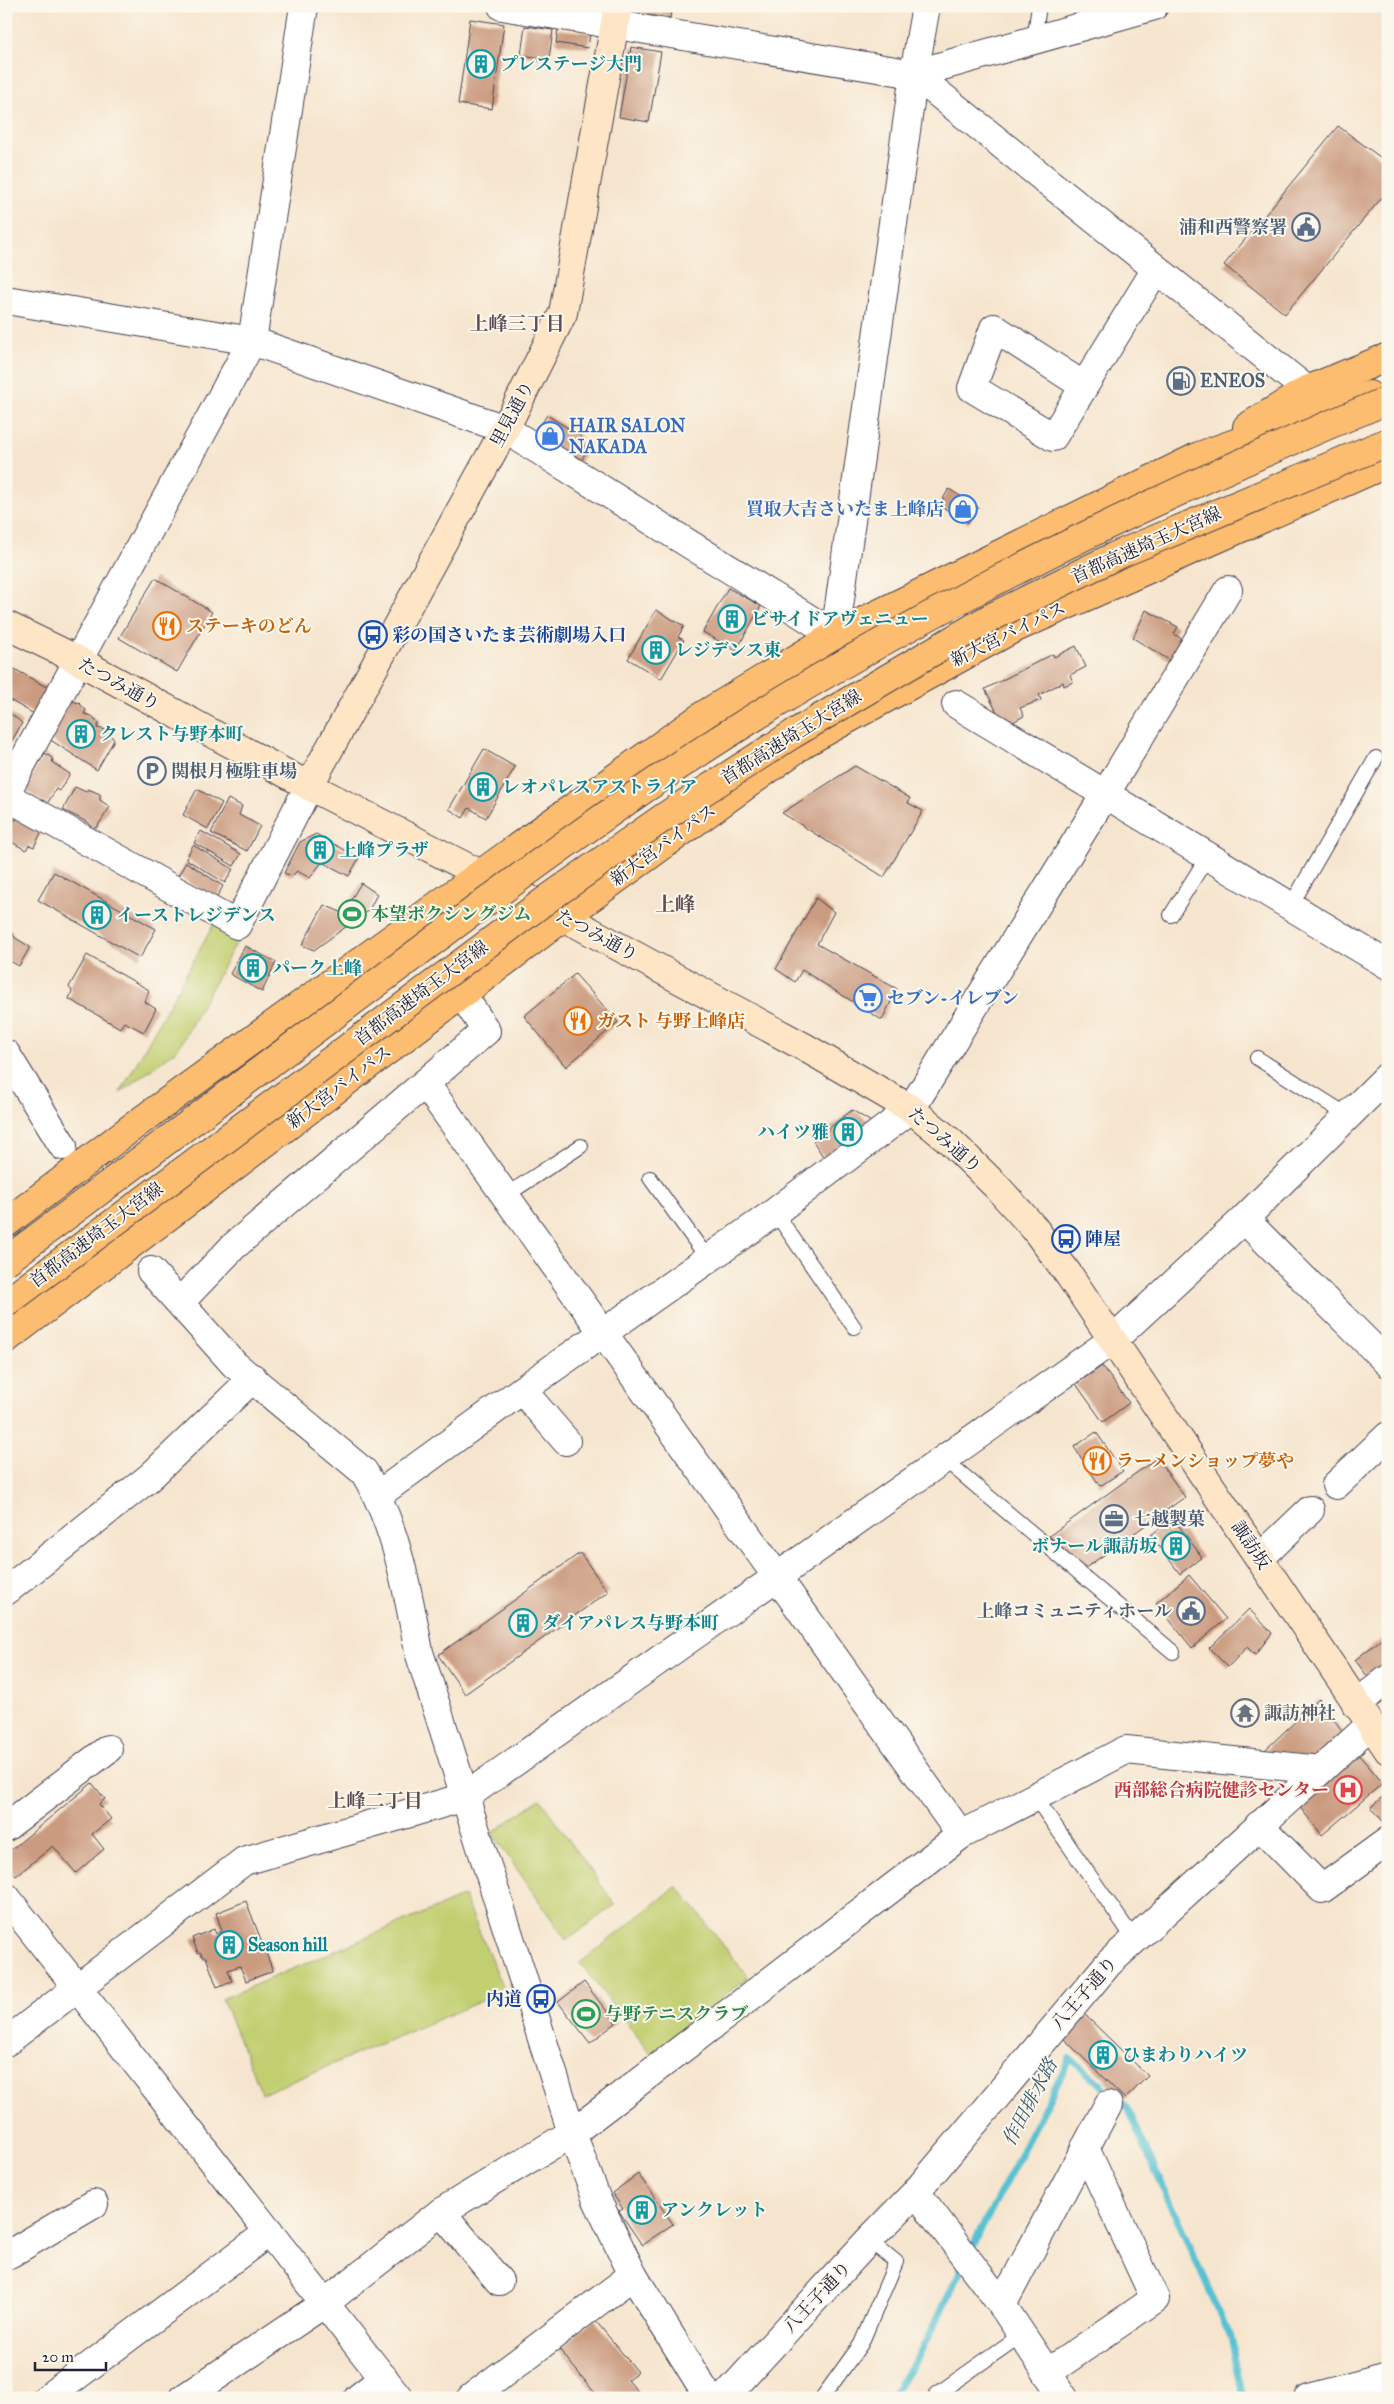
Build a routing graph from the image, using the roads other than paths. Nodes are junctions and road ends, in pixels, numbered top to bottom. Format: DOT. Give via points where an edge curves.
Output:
graph roads {
  1 [pos="304,6"];
  2 [pos="502,6"];
  3 [pos="926,6"];
  4 [pos="1038,6"];
  5 [pos="1154,6"];
  6 [pos="616,15"];
  7 [pos="1034,40"];
  8 [pos="914,74"];
  9 [pos="1156,269"];
  10 [pos="6,300"];
  11 [pos="252,341"];
  12 [pos="1388,357"];
  13 [pos="1084,386"];
  14 [pos="1388,388"];
  15 [pos="1307,390"];
  16 [pos="1388,400"];
  17 [pos="1345,404"];
  18 [pos="505,429"];
  19 [pos="1198,456"];
  20 [pos="1387,458"];
  21 [pos="1228,590"];
  22 [pos="6,625"];
  23 [pos="834,635"];
  24 [pos="78,662"];
  25 [pos="956,704"];
  26 [pos="1376,758"];
  27 [pos="309,786"];
  28 [pos="1106,793"];
  29 [pos="6,795"];
  30 [pos="1208,856"];
  31 [pos="482,874"];
  32 [pos="1290,907"];
  33 [pos="1172,915"];
  34 [pos="564,917"];
  35 [pos="1388,965"];
  36 [pos="462,994"];
  37 [pos="6,1054"];
  38 [pos="1257,1058"];
  39 [pos="1388,1076"];
  40 [pos="425,1083"];
  41 [pos="911,1109"];
  42 [pos="1348,1115"];
  43 [pos="63,1146"];
  44 [pos="581,1146"];
  45 [pos="650,1178"];
  46 [pos="506,1196"];
  47 [pos="775,1212"];
  48 [pos="1244,1219"];
  49 [pos="6,1223"];
  50 [pos="708,1259"];
  51 [pos="6,1261"];
  52 [pos="151,1271"];
  53 [pos="180,1302"];
  54 [pos="6,1303"];
  55 [pos="854,1328"];
  56 [pos="603,1333"];
  57 [pos="6,1339"];
  58 [pos="1114,1339"];
  59 [pos="1388,1363"];
  60 [pos="254,1378"];
  61 [pos="522,1390"];
  62 [pos="1388,1436"];
  63 [pos="566,1441"];
  64 [pos="944,1459"];
  65 [pos="1336,1485"];
  66 [pos="378,1495"];
  67 [pos="1310,1510"];
  68 [pos="1260,1558"];
  69 [pos="776,1578"];
  70 [pos="6,1591"];
  71 [pos="1173,1652"];
  72 [pos="1388,1679"];
  73 [pos="1363,1714"];
  74 [pos="108,1749"];
  75 [pos="1388,1750"];
  76 [pos="1322,1770"];
  77 [pos="465,1797"];
  78 [pos="1035,1797"];
  79 [pos="1259,1825"];
  80 [pos="6,1827"];
  81 [pos="961,1835"];
  82 [pos="1388,1841"];
  83 [pos="6,1898"];
  84 [pos="1134,1940"];
  85 [pos="76,1987"];
  86 [pos="6,2042"];
  87 [pos="1108,2105"];
  88 [pos="572,2133"];
  89 [pos="1085,2148"];
  90 [pos="916,2192"];
  91 [pos="94,2204"];
  92 [pos="442,2212"];
  93 [pos="269,2232"];
  94 [pos="868,2240"];
  95 [pos="6,2256"];
  96 [pos="633,2275"];
  97 [pos="499,2281"];
  98 [pos="325,2303"];
  99 [pos="1002,2305"];
  100 [pos="1021,2334"];
  101 [pos="1047,2372"];
  102 [pos="1388,2377"];
  103 [pos="392,2388"];
  104 [pos="195,2395"];
  105 [pos="47,2398"];
  106 [pos="358,2398"];
  107 [pos="471,2398"];
  108 [pos="709,2398"];
  109 [pos="724,2398"];
  110 [pos="822,2398"];
  111 [pos="939,2398"];
  112 [pos="1064,2398"];
  113 [pos="1308,2398"];
  1 -- 11 [label="street"];
  2 -- 6 [label="street"];
  3 -- 8 [label="street"];
  4 -- 7 [label="lane"];
  5 -- 7 [label="street"];
  6 -- 8 [label="street"];
  6 -- 18 [label="main road, 里見通り" via="563,313"];
  7 -- 8 [label="street"];
  8 -- 9 [label="street"];
  8 -- 23 [label="street"];
  9 -- 13 [label="street"];
  9 -- 15 [label="street"];
  10 -- 11 [label="street"];
  11 -- 18 [label="street"];
  11 -- 24 [label="street"];
  12 -- 15 [label="highway"];
  14 -- 17 [label="highway"];
  15 -- 17 [label="street"];
  15 -- 19 [label="highway"];
  16 -- 51 [label="highway, 首都高速埼玉大宮線, bridge" via="1300,436 1095,529 962,599 771,707 518,877"];
  17 -- 19 [label="highway"];
  18 -- 23 [label="street"];
  18 -- 27 [label="main road, 里見通り"];
  19 -- 23 [label="highway"];
  20 -- 34 [label="highway, 新大宮バイパス" via="1011,630 904,687 806,742"];
  20 -- 54 [label="highway, 首都高速埼玉大宮線, bridge" via="1115,556 988,619 793,734 667,815 546,900"];
  21 -- 28 [label="street"];
  22 -- 24 [label="main road, たつみ通り"];
  23 -- 31 [label="highway" via="705,714"];
  24 -- 27 [label="main road, たつみ通り"];
  24 -- 29 [label="street"];
  25 -- 28 [label="street"];
  26 -- 32 [label="lane"];
  27 -- 29 [label="street" via="237,925"];
  27 -- 31 [label="main road, たつみ通り"];
  28 -- 30 [label="street"];
  28 -- 41 [label="street"];
  30 -- 32 [label="street"];
  30 -- 33 [label="lane"];
  31 -- 34 [label="main road, たつみ通り"];
  31 -- 49 [label="highway" via="131,1128"];
  32 -- 35 [label="street"];
  34 -- 36 [label="highway, 新大宮バイパス"];
  34 -- 41 [label="main road, たつみ通り" via="806,1048"];
  36 -- 40 [label="street" via="486,1031"];
  36 -- 57 [label="highway, 新大宮バイパス"];
  37 -- 43 [label="street"];
  38 -- 42 [label="lane"];
  39 -- 42 [label="street"];
  40 -- 46 [label="street"];
  40 -- 53 [label="street" via="234,1246"];
  41 -- 47 [label="street"];
  41 -- 58 [label="main road, たつみ通り" via="950,1141 1034,1228"];
  42 -- 48 [label="street"];
  44 -- 46 [label="lane"];
  45 -- 50 [label="lane"];
  46 -- 56 [label="street"];
  47 -- 50 [label="street"];
  47 -- 55 [label="lane"];
  48 -- 58 [label="street"];
  48 -- 59 [label="street"];
  50 -- 56 [label="street"];
  52 -- 53 [label="street"];
  53 -- 60 [label="street" via="234,1364"];
  56 -- 61 [label="street"];
  56 -- 69 [label="street"];
  58 -- 64 [label="street"];
  58 -- 68 [label="main road, 諏訪坂"];
  60 -- 66 [label="street" via="364,1472"];
  60 -- 70 [label="street" via="150,1477"];
  61 -- 63 [label="street"];
  61 -- 66 [label="street"];
  62 -- 65 [label="street"];
  64 -- 69 [label="street"];
  64 -- 71 [label="lane"];
  66 -- 77 [label="street" via="408,1589 419,1652"];
  67 -- 68 [label="street"];
  68 -- 73 [label="main road, 諏訪坂"];
  69 -- 77 [label="street"];
  69 -- 81 [label="street"];
  72 -- 73 [label="street, 八王子通り"];
  73 -- 75 [label="main road, 諏訪坂"];
  73 -- 76 [label="street, 八王子通り"];
  74 -- 80 [label="street"];
  76 -- 78 [label="street" via="1126,1750"];
  76 -- 79 [label="street, 八王子通り"];
  77 -- 85 [label="street" via="244,1860"];
  77 -- 88 [label="street"];
  78 -- 81 [label="street"];
  78 -- 84 [label="lane"];
  79 -- 82 [label="street" via="1322,1890"];
  79 -- 84 [label="street, 八王子通り"];
  81 -- 88 [label="street"];
  83 -- 85 [label="street"];
  84 -- 90 [label="street, 八王子通り" via="1108,1964"];
  85 -- 86 [label="street"];
  85 -- 93 [label="street"];
  87 -- 89 [label="street"];
  88 -- 92 [label="street"];
  88 -- 96 [label="street" via="597,2200"];
  89 -- 99 [label="street"];
  89 -- 101 [label="street" via="1155,2299"];
  90 -- 94 [label="street, 八王子通り"];
  90 -- 99 [label="street"];
  91 -- 95 [label="street"];
  92 -- 97 [label="street"];
  92 -- 98 [label="street"];
  93 -- 98 [label="street"];
  93 -- 105 [label="street"];
  94 -- 109 [label="street, 八王子通り"];
  94 -- 110 [label="lane" via="896,2262 861,2344"];
  96 -- 107 [label="street"];
  96 -- 108 [label="street"];
  98 -- 103 [label="street"];
  98 -- 104 [label="street"];
  99 -- 100 [label="street"];
  100 -- 101 [label="street"];
  100 -- 111 [label="lane" via="937,2394"];
  101 -- 112 [label="street"];
  102 -- 113 [label="street"];
  103 -- 106 [label="street"];
}
